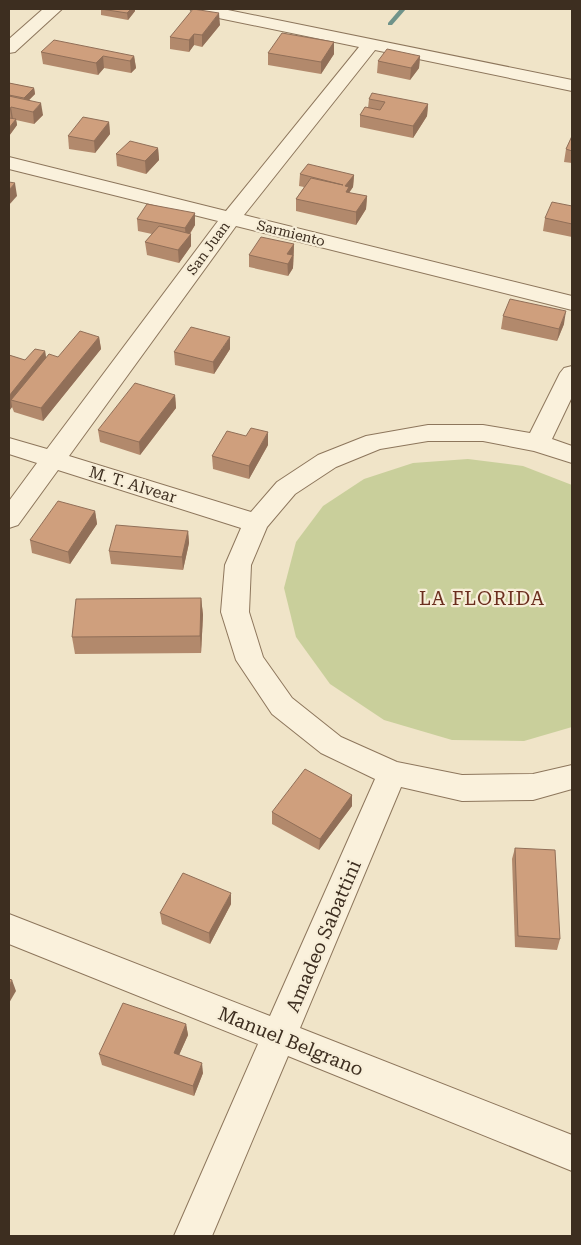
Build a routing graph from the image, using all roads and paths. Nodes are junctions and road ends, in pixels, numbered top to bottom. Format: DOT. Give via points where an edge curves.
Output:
graph roads {
  1 [pos="53,9"];
  2 [pos="199,9"];
  3 [pos="371,44"];
  4 [pos="9,48"];
  5 [pos="572,85"];
  6 [pos="9,163"];
  7 [pos="230,218"];
  8 [pos="572,303"];
  9 [pos="572,373"];
  10 [pos="538,443"];
  11 [pos="9,446"];
  12 [pos="572,455"];
  13 [pos="54,459"];
  14 [pos="9,519"];
  15 [pos="256,523"];
  16 [pos="392,773"];
  17 [pos="572,777"];
  18 [pos="9,929"];
  19 [pos="280,1036"];
  20 [pos="572,1154"];
  21 [pos="194,1236"];
  1 -- 4 [label="street"];
  2 -- 3 [label="street"];
  3 -- 5 [label="street"];
  3 -- 7 [label="street, San Juan"];
  6 -- 7 [label="street, Sarmiento"];
  7 -- 8 [label="street, Sarmiento"];
  7 -- 13 [label="street, San Juan"];
  9 -- 10 [label="street"];
  10 -- 12 [label="street"];
  10 -- 15 [label="street" via="474,433 428,433 375,442 327,461 294,482"];
  11 -- 13 [label="street, M. T. Alvear"];
  13 -- 14 [label="street, San Juan"];
  13 -- 15 [label="street, M. T. Alvear"];
  15 -- 16 [label="street" via="238,565 235,612 250,660 282,706 331,745"];
  16 -- 17 [label="street" via="462,788 533,787"];
  16 -- 19 [label="street, Amadeo Sabattini"];
  18 -- 19 [label="street, Manuel Belgrano"];
  19 -- 20 [label="street, Manuel Belgrano"];
  19 -- 21 [label="street, Amadeo Sabattini"];
}
